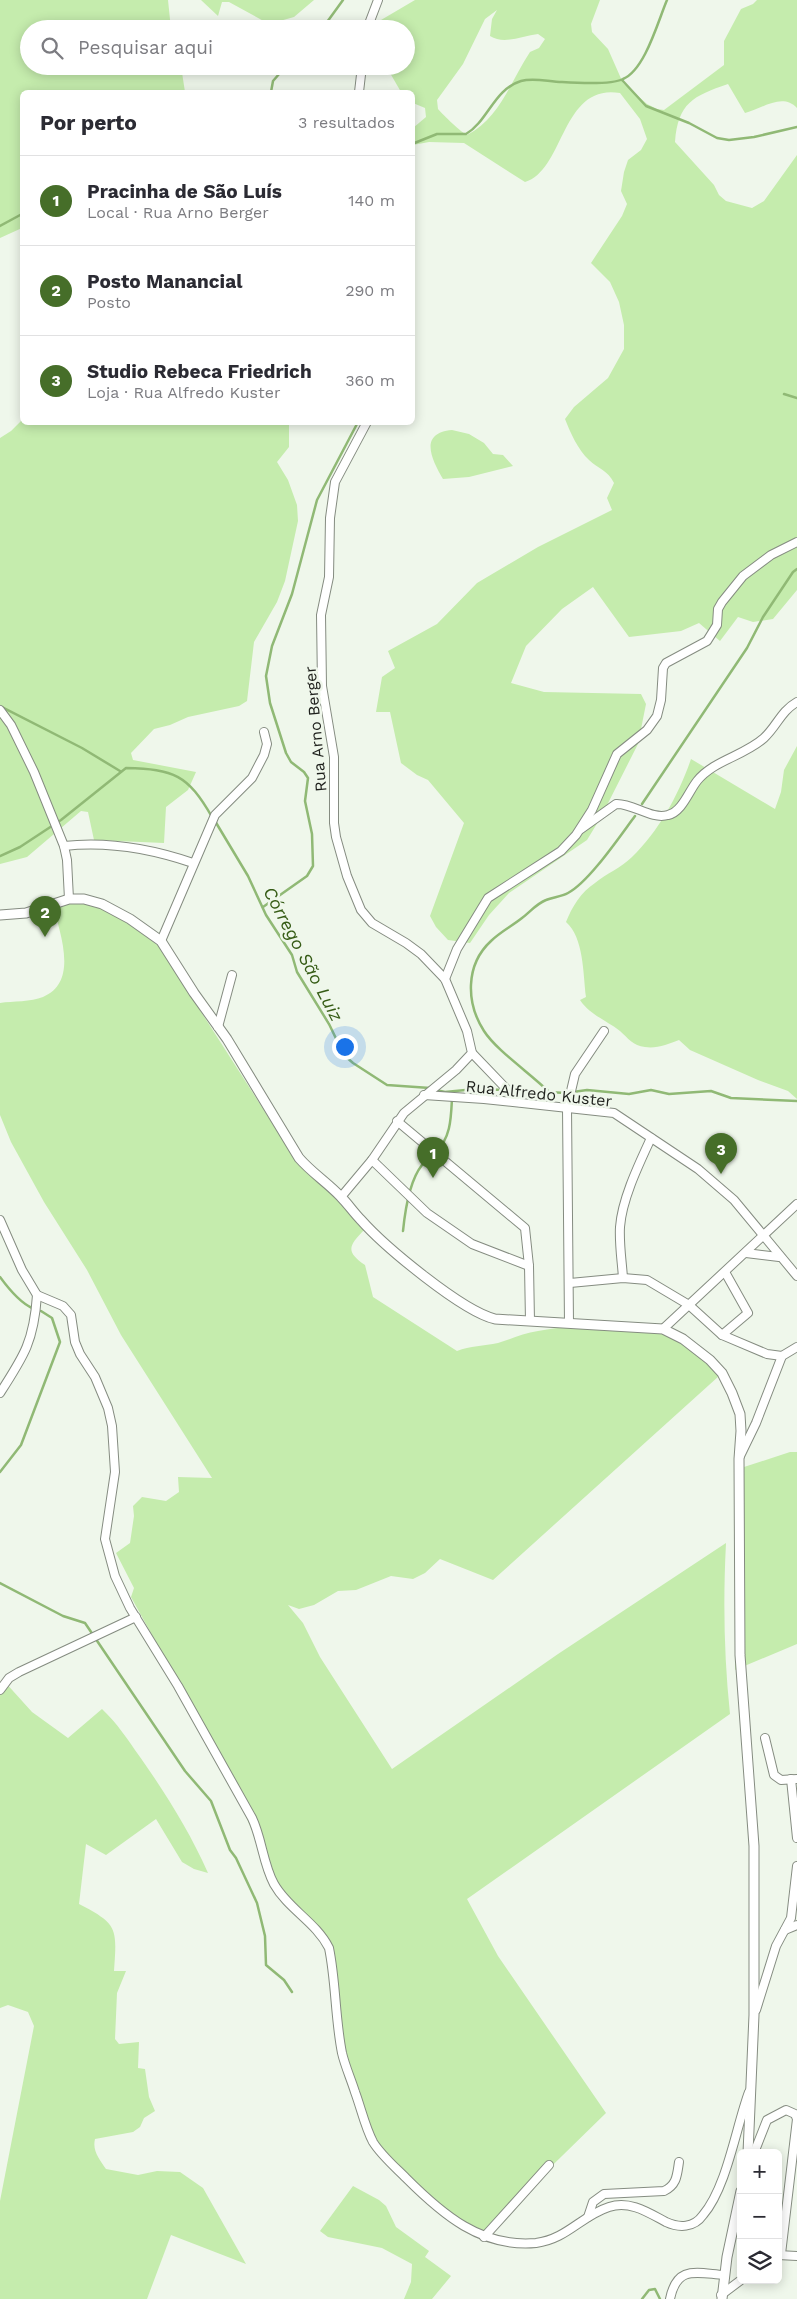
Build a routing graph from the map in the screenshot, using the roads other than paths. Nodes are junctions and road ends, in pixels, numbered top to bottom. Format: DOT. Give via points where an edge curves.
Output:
graph roads {
  1 [pos="378,0"];
  2 [pos="370,20"];
  3 [pos="361,75"];
  4 [pos="359,90"];
  5 [pos="365,425"];
  6 [pos="797,542"];
  7 [pos="797,702"];
  8 [pos="0,710"];
  9 [pos="264,732"];
  10 [pos="579,831"];
  11 [pos="64,846"];
  12 [pos="193,863"];
  13 [pos="69,899"];
  14 [pos="0,916"];
  15 [pos="161,940"];
  16 [pos="232,975"];
  17 [pos="445,978"];
  18 [pos="218,1027"];
  19 [pos="604,1032"];
  20 [pos="472,1054"];
  21 [pos="424,1096"];
  22 [pos="519,1102"];
  23 [pos="568,1105"];
  24 [pos="397,1121"];
  25 [pos="651,1138"];
  26 [pos="372,1160"];
  27 [pos="341,1196"];
  28 [pos="797,1204"];
  29 [pos="0,1220"];
  30 [pos="763,1236"];
  31 [pos="746,1253"];
  32 [pos="779,1256"];
  33 [pos="530,1266"];
  34 [pos="726,1272"];
  35 [pos="797,1276"];
  36 [pos="623,1278"];
  37 [pos="570,1283"];
  38 [pos="37,1295"];
  39 [pos="689,1305"];
  40 [pos="530,1321"];
  41 [pos="569,1323"];
  42 [pos="663,1329"];
  43 [pos="722,1335"];
  44 [pos="797,1347"];
  45 [pos="782,1356"];
  46 [pos="0,1394"];
  47 [pos="739,1459"];
  48 [pos="136,1617"];
  49 [pos="0,1690"];
  50 [pos="765,1738"];
  51 [pos="794,1779"];
  52 [pos="797,1838"];
  53 [pos="797,1866"];
  54 [pos="797,1925"];
  55 [pos="785,1930"];
  56 [pos="754,2015"];
  57 [pos="753,2083"];
  58 [pos="748,2149"];
  59 [pos="756,2149"];
  60 [pos="679,2162"];
  61 [pos="549,2165"];
  62 [pos="740,2194"];
  63 [pos="588,2217"];
  64 [pos="484,2237"];
  65 [pos="782,2239"];
  66 [pos="782,2255"];
  67 [pos="797,2256"];
  68 [pos="724,2275"];
  69 [pos="737,2283"];
  70 [pos="721,2297"];
  71 [pos="670,2299"];
  1 -- 2 [label="street"];
  3 -- 4 [label="street"];
  5 -- 17 [label="street, Rua Arno Berger" via="335,482 330,518 329,577 320,636 322,686 334,757 334,823 340,855 365,917 406,943"];
  6 -- 10 [label="street" via="771,555 743,576 718,609 717,625 707,641 666,663 657,716 647,730 617,754"];
  7 -- 10 [label="street" via="783,712 764,738 707,771 683,803 670,814 660,816 616,804"];
  8 -- 11 [label="street" via="34,772"];
  9 -- 12 [label="street" via="266,749 255,773 215,815"];
  10 -- 17 [label="street" via="561,851 488,898 457,949"];
  11 -- 12 [label="street" via="125,847 158,852"];
  11 -- 13 [label="street"];
  12 -- 15 [label="street"];
  13 -- 14 [label="main road" via="26,913"];
  13 -- 15 [label="main road" via="102,904"];
  15 -- 18 [label="main road"];
  16 -- 18 [label="street"];
  17 -- 20 [label="street, Rua Arno Berger" via="467,1031"];
  18 -- 27 [label="main road" via="299,1158"];
  19 -- 23 [label="street" via="577,1070 571,1083"];
  20 -- 21 [label="street"];
  20 -- 22 [label="street"];
  21 -- 22 [label="street, Rua Alfredo Kuster"];
  21 -- 24 [label="street"];
  22 -- 23 [label="street, Rua Alfredo Kuster"];
  23 -- 25 [label="street, Rua Alfredo Kuster" via="614,1113"];
  23 -- 37 [label="street"];
  24 -- 26 [label="street"];
  24 -- 33 [label="street" via="522,1224"];
  25 -- 30 [label="street, Rua Alfredo Kuster" via="698,1169 734,1200"];
  25 -- 36 [label="street" via="623,1211 620,1226"];
  26 -- 27 [label="street"];
  26 -- 33 [label="street" via="427,1213 472,1244"];
  27 -- 40 [label="main road" via="378,1237 473,1311 495,1319"];
  28 -- 30 [label="street"];
  29 -- 38 [label="street"];
  30 -- 31 [label="street"];
  30 -- 32 [label="street, Rua Alfredo Kuster"];
  31 -- 32 [label="street"];
  31 -- 34 [label="street"];
  32 -- 35 [label="street, Rua Alfredo Kuster"];
  33 -- 40 [label="street"];
  34 -- 39 [label="street"];
  34 -- 43 [label="street" via="748,1313"];
  36 -- 37 [label="street"];
  36 -- 39 [label="street" via="646,1280"];
  37 -- 41 [label="street"];
  38 -- 46 [label="street" via="32,1333 25,1354"];
  38 -- 48 [label="street" via="62,1306 71,1315 75,1342 108,1408 115,1472 105,1539 114,1576"];
  39 -- 42 [label="street"];
  39 -- 43 [label="street"];
  40 -- 41 [label="main road"];
  41 -- 42 [label="main road"];
  42 -- 47 [label="main road" via="692,1346 722,1373 740,1414"];
  43 -- 45 [label="street" via="767,1354"];
  44 -- 45 [label="street"];
  45 -- 47 [label="street"];
  47 -- 56 [label="main road" via="740,1655 753,1836"];
  48 -- 49 [label="street" via="19,1672 9,1678"];
  48 -- 64 [label="street" via="252,1818 274,1884 329,1948 342,2053 374,2143 433,2205 452,2220"];
  50 -- 51 [label="street" via="774,1775 781,1780"];
  51 -- 52 [label="street"];
  53 -- 55 [label="street" via="791,1918"];
  54 -- 55 [label="street"];
  55 -- 56 [label="street" via="776,1946"];
  56 -- 57 [label="main road"];
  57 -- 58 [label="main road"];
  57 -- 63 [label="street" via="720,2183 698,2221 679,2226 627,2205 614,2206"];
  59 -- 65 [label="street" via="767,2120 786,2110 796,2114"];
  60 -- 63 [label="street" via="676,2181 670,2188 604,2194 593,2202"];
  61 -- 64 [label="street"];
  62 -- 68 [label="main road"];
  63 -- 64 [label="street" via="557,2238 535,2243"];
  66 -- 67 [label="street"];
  68 -- 70 [label="main road"];
  68 -- 71 [label="street" via="682,2275 675,2283"];
  69 -- 70 [label="street"];
}
